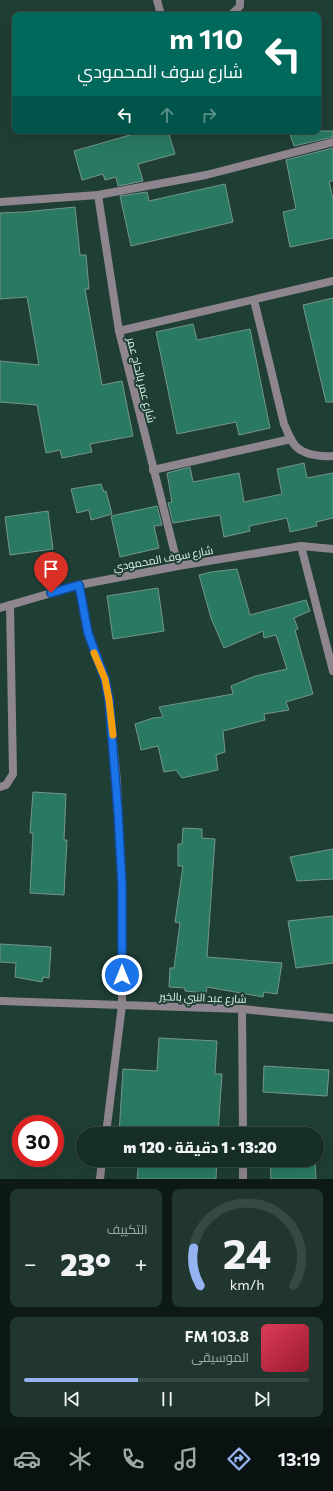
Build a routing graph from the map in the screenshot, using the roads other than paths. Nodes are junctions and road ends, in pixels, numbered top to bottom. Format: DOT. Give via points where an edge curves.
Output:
graph roads {
  1 [pos="157,0"];
  2 [pos="240,0"];
  3 [pos="160,12"];
  4 [pos="234,12"];
  5 [pos="333,142"];
  6 [pos="98,195"];
  7 [pos="0,202"];
  8 [pos="333,281"];
  9 [pos="254,300"];
  10 [pos="119,331"];
  11 [pos="291,439"];
  12 [pos="333,456"];
  13 [pos="153,470"];
  14 [pos="301,546"];
  15 [pos="333,549"];
  16 [pos="178,566"];
  17 [pos="79,585"];
  18 [pos="10,605"];
  19 [pos="0,608"];
  20 [pos="333,671"];
  21 [pos="0,787"];
  22 [pos="0,1001"];
  23 [pos="122,1005"];
  24 [pos="242,1009"];
  25 [pos="333,1018"];
  26 [pos="107,1127"];
  27 [pos="243,1127"];
  28 [pos="101,1167"];
  29 [pos="243,1167"];
  30 [pos="100,1179"];
  31 [pos="243,1179"];
  1 -- 3 [label="street"];
  2 -- 4 [label="street" via="240,6"];
  5 -- 6 [label="street" via="206,175"];
  6 -- 7 [label="street"];
  6 -- 10 [label="street, شارع عمر بالحاج عمر"];
  8 -- 9 [label="street"];
  9 -- 10 [label="street"];
  9 -- 11 [label="street" via="284,424"];
  10 -- 13 [label="street, شارع عمر بالحاج عمر"];
  11 -- 12 [label="street" via="299,449 312,454"];
  11 -- 13 [label="street"];
  13 -- 16 [label="street, شارع عمر بالحاج عمر"];
  14 -- 15 [label="street, شارع سوف المحمودي"];
  14 -- 16 [label="street, شارع سوف المحمودي"];
  14 -- 20 [label="street"];
  16 -- 17 [label="street, شارع سوف المحمودي"];
  17 -- 18 [label="street, شارع سوف المحمودي"];
  17 -- 23 [label="street" via="88,633 105,679 109,700 117,782 122,879"];
  18 -- 19 [label="street, شارع سوف المحمودي"];
  18 -- 21 [label="street" via="13,774 6,785"];
  22 -- 23 [label="street, شارع عبد النبي بالخير"];
  23 -- 24 [label="street, شارع عبد النبي بالخير"];
  23 -- 26 [label="street"];
  24 -- 25 [label="street, شارع عبد النبي بالخير"];
  24 -- 27 [label="street"];
  28 -- 30 [label="street"];
  29 -- 31 [label="street"];
}
